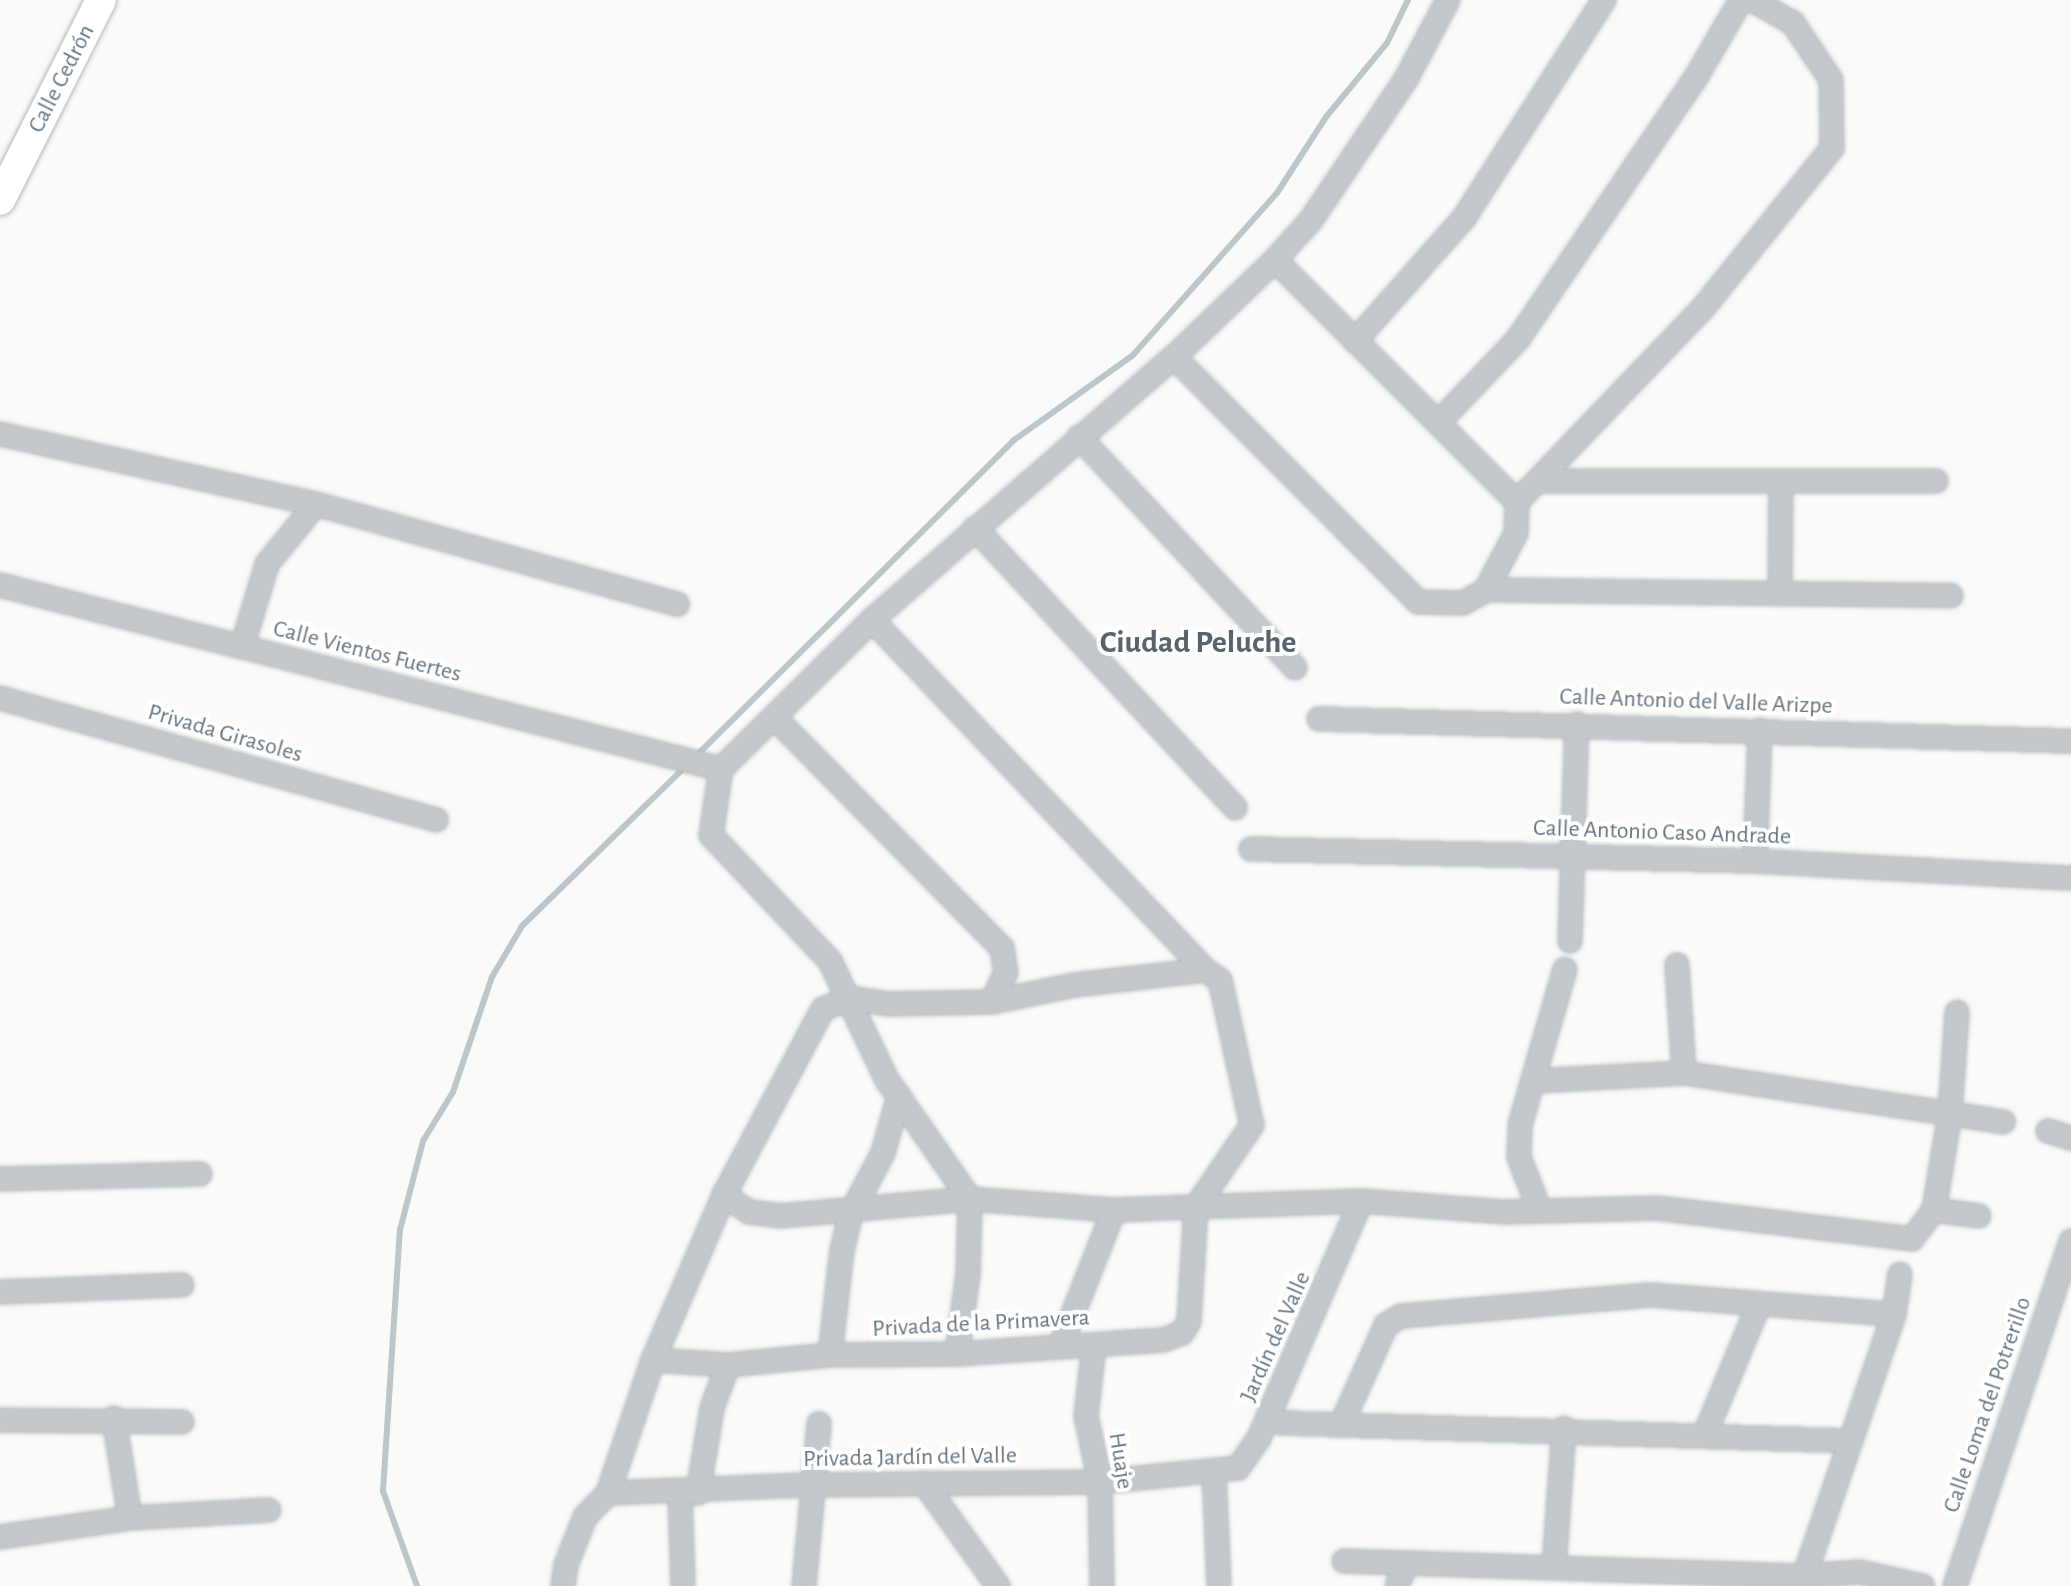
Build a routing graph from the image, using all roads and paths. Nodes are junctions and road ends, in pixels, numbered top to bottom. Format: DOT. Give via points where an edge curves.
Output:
graph roads {
  1 [pos="101,0"];
  2 [pos="1448,0"];
  3 [pos="1604,0"];
  4 [pos="1741,0"];
  5 [pos="1752,0"];
  6 [pos="0,200"];
  7 [pos="1275,260"];
  8 [pos="1355,341"];
  9 [pos="1174,357"];
  10 [pos="1439,422"];
  11 [pos="0,434"];
  12 [pos="1079,437"];
  13 [pos="1539,481"];
  14 [pos="1936,481"];
  15 [pos="1781,482"];
  16 [pos="1517,502"];
  17 [pos="316,504"];
  18 [pos="975,528"];
  19 [pos="0,585"];
  20 [pos="1486,590"];
  21 [pos="1780,592"];
  22 [pos="1951,596"];
  23 [pos="677,604"];
  24 [pos="872,620"];
  25 [pos="242,647"];
  26 [pos="1295,668"];
  27 [pos="0,698"];
  28 [pos="776,719"];
  29 [pos="1319,719"];
  30 [pos="1577,724"];
  31 [pos="1760,730"];
  32 [pos="2071,741"];
  33 [pos="713,767"];
  34 [pos="1235,808"];
  35 [pos="436,820"];
  36 [pos="1251,849"];
  37 [pos="1573,857"];
  38 [pos="1755,861"];
  39 [pos="2071,878"];
  40 [pos="1570,941"];
  41 [pos="1677,965"];
  42 [pos="1565,969"];
  43 [pos="1205,970"];
  44 [pos="851,998"];
  45 [pos="992,1002"];
  46 [pos="1957,1012"];
  47 [pos="1684,1073"];
  48 [pos="1535,1081"];
  49 [pos="899,1096"];
  50 [pos="1950,1113"];
  51 [pos="2003,1122"];
  52 [pos="2048,1131"];
  53 [pos="2071,1138"];
  54 [pos="200,1174"];
  55 [pos="0,1179"];
  56 [pos="724,1195"];
  57 [pos="970,1199"];
  58 [pos="1361,1201"];
  59 [pos="1196,1207"];
  60 [pos="1114,1210"];
  61 [pos="1934,1210"];
  62 [pos="1540,1211"];
  63 [pos="851,1213"];
  64 [pos="1979,1216"];
  65 [pos="2071,1241"];
  66 [pos="2067,1266"];
  67 [pos="1900,1274"];
  68 [pos="182,1285"];
  69 [pos="0,1292"];
  70 [pos="1759,1304"];
  71 [pos="1894,1314"];
  72 [pos="1094,1345"];
  73 [pos="1060,1347"];
  74 [pos="957,1354"];
  75 [pos="830,1355"];
  76 [pos="653,1360"];
  77 [pos="728,1365"];
  78 [pos="114,1418"];
  79 [pos="0,1420"];
  80 [pos="182,1422"];
  81 [pos="1281,1423"];
  82 [pos="1342,1423"];
  83 [pos="819,1424"];
  84 [pos="1564,1428"];
  85 [pos="1705,1434"];
  86 [pos="1850,1441"];
  87 [pos="1214,1472"];
  88 [pos="1100,1482"];
  89 [pos="924,1483"];
  90 [pos="811,1485"];
  91 [pos="689,1492"];
  92 [pos="608,1493"];
  93 [pos="269,1510"];
  94 [pos="130,1518"];
  95 [pos="0,1537"];
  96 [pos="1344,1561"];
  97 [pos="1407,1563"];
  98 [pos="1554,1568"];
  99 [pos="1803,1581"];
  100 [pos="563,1586"];
  101 [pos="683,1586"];
  102 [pos="804,1586"];
  103 [pos="998,1586"];
  104 [pos="1102,1586"];
  105 [pos="1219,1586"];
  106 [pos="1397,1586"];
  107 [pos="1922,1586"];
  108 [pos="1955,1586"];
  1 -- 6 [label="street, Calle Cedrón"];
  2 -- 7 [label="street" via="1406,79 1311,220"];
  3 -- 8 [label="street" via="1464,218"];
  4 -- 10 [label="street" via="1695,79 1518,339"];
  5 -- 13 [label="street" via="1793,23 1831,80 1832,148 1703,308"];
  7 -- 8 [label="street"];
  7 -- 9 [label="street"];
  8 -- 10 [label="street"];
  9 -- 12 [label="street"];
  9 -- 20 [label="street" via="1418,602 1463,603"];
  10 -- 16 [label="street"];
  11 -- 17 [label="street"];
  12 -- 18 [label="street"];
  12 -- 26 [label="street"];
  13 -- 15 [label="street"];
  13 -- 16 [label="street"];
  14 -- 15 [label="street"];
  15 -- 21 [label="street"];
  16 -- 20 [label="street" via="1516,533"];
  17 -- 23 [label="street"];
  17 -- 25 [label="street" via="267,564"];
  18 -- 24 [label="street"];
  18 -- 34 [label="street"];
  19 -- 25 [label="street, Calle Vientos Fuertes"];
  20 -- 21 [label="street"];
  21 -- 22 [label="street"];
  24 -- 28 [label="street"];
  24 -- 43 [label="street"];
  25 -- 33 [label="street, Calle Vientos Fuertes"];
  27 -- 35 [label="street, Privada Girasoles"];
  28 -- 33 [label="street"];
  28 -- 45 [label="street" via="1002,948 1006,972"];
  29 -- 30 [label="street, Calle Antonio del Valle Arizpe"];
  30 -- 31 [label="street, Calle Antonio del Valle Arizpe"];
  30 -- 37 [label="street"];
  31 -- 32 [label="street, Calle Antonio del Valle Arizpe"];
  31 -- 38 [label="street"];
  33 -- 44 [label="street" via="711,835 830,961"];
  36 -- 37 [label="street, Calle Antonio Caso Andrade"];
  37 -- 38 [label="street, Calle Antonio Caso Andrade"];
  37 -- 40 [label="street"];
  38 -- 39 [label="street, Calle Antonio Caso Andrade"];
  41 -- 47 [label="street"];
  42 -- 48 [label="street"];
  43 -- 45 [label="street"];
  43 -- 59 [label="street" via="1220,980 1252,1125"];
  44 -- 45 [label="street" via="888,1004"];
  44 -- 49 [label="street"];
  44 -- 56 [label="street" via="823,1009"];
  46 -- 50 [label="street"];
  47 -- 48 [label="street"];
  47 -- 50 [label="street"];
  48 -- 62 [label="street" via="1520,1125 1519,1157"];
  49 -- 57 [label="street"];
  49 -- 63 [label="street" via="883,1153"];
  50 -- 51 [label="street"];
  50 -- 61 [label="street"];
  52 -- 53 [label="street"];
  54 -- 55 [label="street"];
  56 -- 63 [label="street" via="761,1215"];
  56 -- 76 [label="street"];
  57 -- 60 [label="street"];
  57 -- 63 [label="street"];
  57 -- 74 [label="street" via="968,1275"];
  58 -- 59 [label="street"];
  58 -- 62 [label="street"];
  58 -- 87 [label="street, Jardín del Valle" via="1259,1438 1238,1468"];
  59 -- 60 [label="street"];
  59 -- 72 [label="street, Privada de la Primavera" via="1189,1321 1182,1333 1163,1340"];
  60 -- 73 [label="street"];
  61 -- 62 [label="street" via="1912,1239 1657,1208"];
  61 -- 64 [label="street"];
  63 -- 75 [label="street"];
  65 -- 66 [label="street, Calle Loma del Potrerillo"];
  66 -- 108 [label="street, Calle Loma del Potrerillo"];
  67 -- 71 [label="street"];
  68 -- 69 [label="street"];
  70 -- 71 [label="street"];
  70 -- 82 [label="street" via="1650,1295 1392,1318"];
  70 -- 85 [label="street"];
  71 -- 86 [label="street"];
  72 -- 73 [label="street, Privada de la Primavera"];
  72 -- 88 [label="street, Huaje" via="1086,1416"];
  73 -- 74 [label="street, Privada de la Primavera"];
  74 -- 75 [label="street, Privada de la Primavera"];
  75 -- 77 [label="street, Privada de la Primavera"];
  76 -- 77 [label="street, Privada de la Primavera"];
  76 -- 92 [label="street"];
  77 -- 91 [label="street"];
  78 -- 79 [label="street"];
  78 -- 80 [label="street"];
  78 -- 94 [label="street"];
  81 -- 82 [label="street"];
  82 -- 84 [label="street"];
  83 -- 90 [label="street"];
  84 -- 85 [label="street"];
  84 -- 98 [label="street"];
  85 -- 86 [label="street"];
  86 -- 99 [label="street"];
  87 -- 88 [label="street, Privada Jardín del Valle"];
  87 -- 105 [label="street"];
  88 -- 89 [label="street, Privada Jardín del Valle"];
  88 -- 104 [label="street, Huaje"];
  89 -- 90 [label="street, Privada Jardín del Valle"];
  89 -- 103 [label="street"];
  90 -- 91 [label="street, Privada Jardín del Valle"];
  90 -- 102 [label="street"];
  91 -- 92 [label="street, Privada Jardín del Valle"];
  91 -- 101 [label="street"];
  92 -- 100 [label="street" via="585,1517"];
  93 -- 94 [label="street"];
  94 -- 95 [label="street"];
  96 -- 97 [label="street"];
  97 -- 98 [label="street"];
  97 -- 106 [label="street"];
  98 -- 99 [label="street"];
  99 -- 107 [label="street" via="1859,1572"];
}
